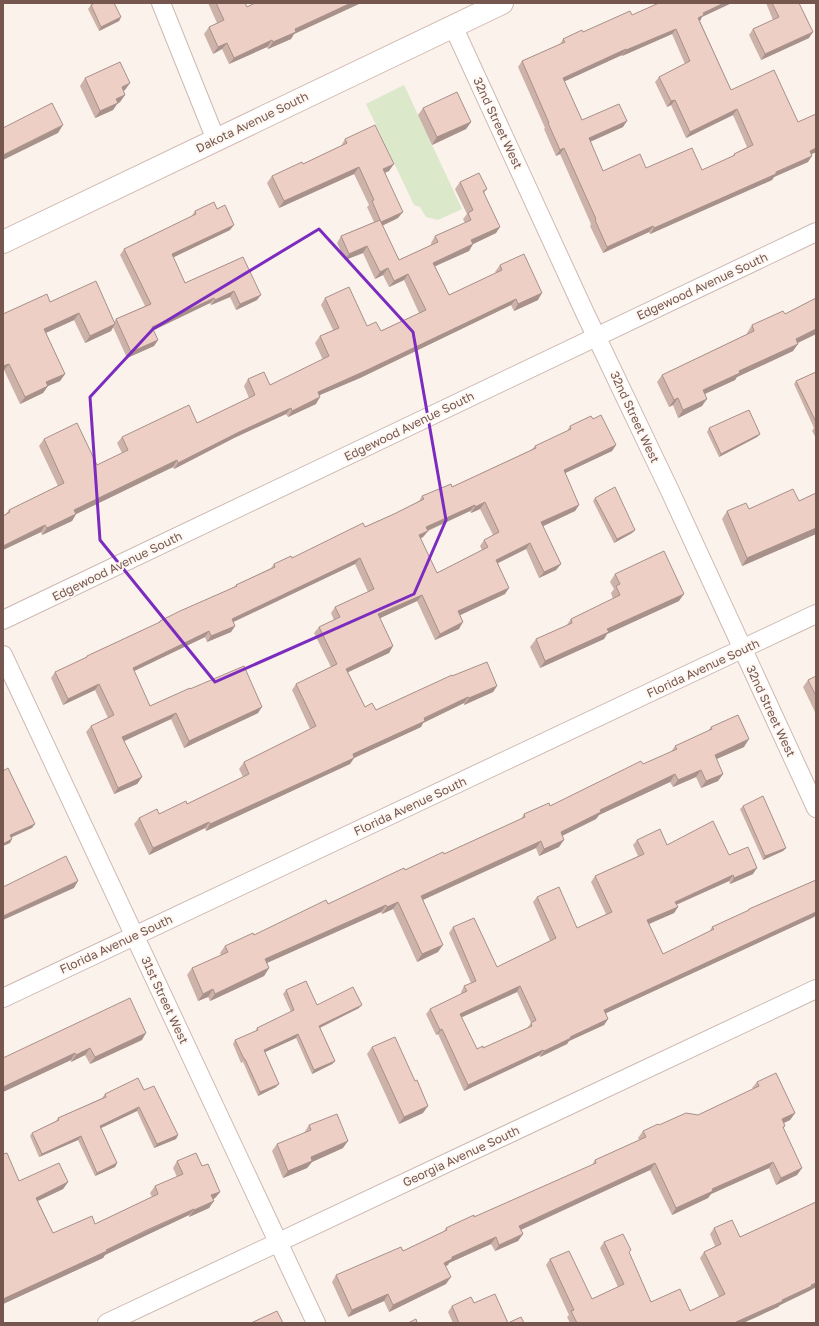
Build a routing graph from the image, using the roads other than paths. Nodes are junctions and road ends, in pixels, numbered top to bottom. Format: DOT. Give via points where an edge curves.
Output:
graph roads {
  1 [pos="161,3"];
  2 [pos="502,3"];
  3 [pos="452,26"];
  4 [pos="216,140"];
  5 [pos="816,232"];
  6 [pos="3,242"];
  7 [pos="596,336"];
  8 [pos="816,614"];
  9 [pos="3,620"];
  10 [pos="742,649"];
  11 [pos="3,655"];
  12 [pos="816,808"];
  13 [pos="135,935"];
  14 [pos="816,989"];
  15 [pos="3,998"];
  16 [pos="278,1242"];
  17 [pos="106,1323"];
  18 [pos="316,1323"];
  1 -- 4 [label="street"];
  2 -- 3 [label="street, Dakota Avenue South"];
  3 -- 4 [label="street, Dakota Avenue South"];
  3 -- 7 [label="street, 32nd Street West"];
  4 -- 6 [label="street, Dakota Avenue South"];
  5 -- 7 [label="street, Edgewood Avenue South"];
  7 -- 9 [label="street, Edgewood Avenue South"];
  7 -- 10 [label="street, 32nd Street West"];
  8 -- 10 [label="street, Florida Avenue South"];
  10 -- 12 [label="street, 32nd Street West"];
  10 -- 13 [label="street, Florida Avenue South"];
  11 -- 13 [label="street, 31st Street West"];
  13 -- 15 [label="street, Florida Avenue South"];
  13 -- 16 [label="street, 31st Street West"];
  14 -- 16 [label="street, Georgia Avenue South"];
  16 -- 17 [label="street, Georgia Avenue South"];
  16 -- 18 [label="street, 31st Street West"];
}
